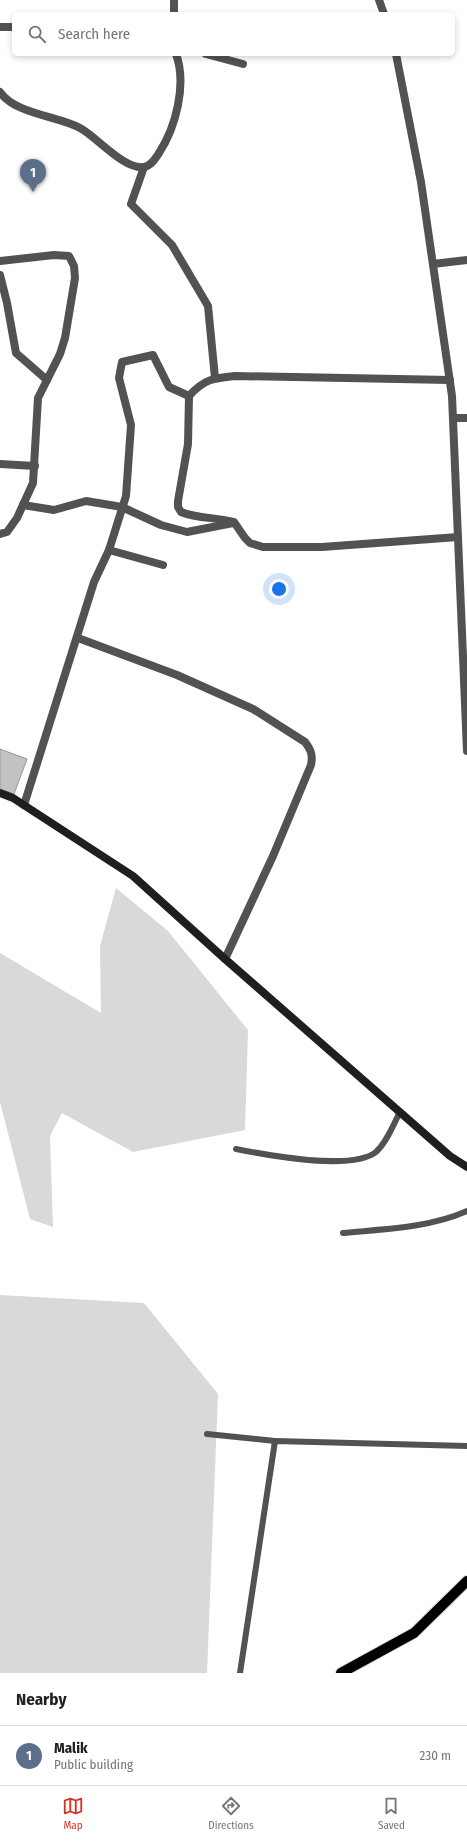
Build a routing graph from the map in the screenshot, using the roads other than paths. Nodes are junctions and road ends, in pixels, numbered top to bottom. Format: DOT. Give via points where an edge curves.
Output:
graph roads {
  1 [pos="174,0"];
  2 [pos="379,0"];
  3 [pos="174,12"];
  4 [pos="383,12"];
  5 [pos="0,27"];
  6 [pos="12,28"];
  7 [pos="177,56"];
  8 [pos="213,56"];
  9 [pos="396,56"];
  10 [pos="243,64"];
  11 [pos="0,92"];
  12 [pos="144,167"];
  13 [pos="467,260"];
  14 [pos="0,261"];
  15 [pos="433,264"];
  16 [pos="0,275"];
  17 [pos="215,378"];
  18 [pos="47,380"];
  19 [pos="450,380"];
  20 [pos="189,396"];
  21 [pos="453,418"];
  22 [pos="467,418"];
  23 [pos="0,464"];
  24 [pos="35,466"];
  25 [pos="23,505"];
  26 [pos="122,507"];
  27 [pos="234,522"];
  28 [pos="0,534"];
  29 [pos="458,538"];
  30 [pos="109,550"];
  31 [pos="163,565"];
  32 [pos="78,638"];
  33 [pos="467,750"];
  34 [pos="0,793"];
  35 [pos="24,805"];
  36 [pos="224,959"];
  37 [pos="400,1112"];
  38 [pos="236,1149"];
  39 [pos="467,1167"];
  40 [pos="467,1212"];
  41 [pos="343,1233"];
  42 [pos="207,1434"];
  43 [pos="275,1441"];
  44 [pos="467,1446"];
  45 [pos="466,1584"];
  46 [pos="240,1673"];
  47 [pos="342,1673"];
  1 -- 3 [label="street"];
  2 -- 4 [label="street"];
  5 -- 6 [label="street"];
  7 -- 12 [label="street" via="180,90 175,117 164,146 153,161"];
  8 -- 10 [label="street"];
  9 -- 15 [label="street" via="421,182"];
  11 -- 12 [label="street" via="14,104 80,128 131,166"];
  12 -- 17 [label="street" via="131,204 172,245 208,306"];
  13 -- 15 [label="street"];
  14 -- 18 [label="street" via="54,255 69,256 72,260 75,278 65,338"];
  15 -- 19 [label="street"];
  16 -- 18 [label="street" via="16,353"];
  17 -- 19 [label="street" via="235,376"];
  17 -- 20 [label="street" via="203,382"];
  18 -- 24 [label="street" via="38,398"];
  19 -- 21 [label="street"];
  20 -- 26 [label="street" via="169,387 154,355 122,362 119,378 131,425 126,496"];
  20 -- 27 [label="street" via="188,444 178,507 181,512 190,516"];
  21 -- 22 [label="street"];
  21 -- 29 [label="street"];
  23 -- 24 [label="street"];
  24 -- 25 [label="street" via="34,482"];
  25 -- 26 [label="street" via="54,510 86,501"];
  25 -- 28 [label="street" via="7,532"];
  26 -- 27 [label="street" via="161,525 187,532"];
  26 -- 30 [label="street"];
  27 -- 29 [label="street" via="250,543 263,547 322,547"];
  29 -- 33 [label="street"];
  30 -- 31 [label="street"];
  30 -- 32 [label="street" via="94,582"];
  32 -- 35 [label="street"];
  32 -- 36 [label="street" via="177,675 253,709 305,742 311,749 311,765 274,856"];
  34 -- 35 [label="main road"];
  35 -- 36 [label="main road" via="133,876"];
  36 -- 37 [label="main road"];
  37 -- 38 [label="lane" via="384,1142 376,1152 367,1157 348,1160 309,1160"];
  37 -- 39 [label="main road" via="450,1156"];
  40 -- 41 [label="lane" via="420,1225"];
  42 -- 43 [label="lane"];
  43 -- 44 [label="lane"];
  43 -- 46 [label="lane"];
  45 -- 47 [label="main road" via="414,1633"];
}
